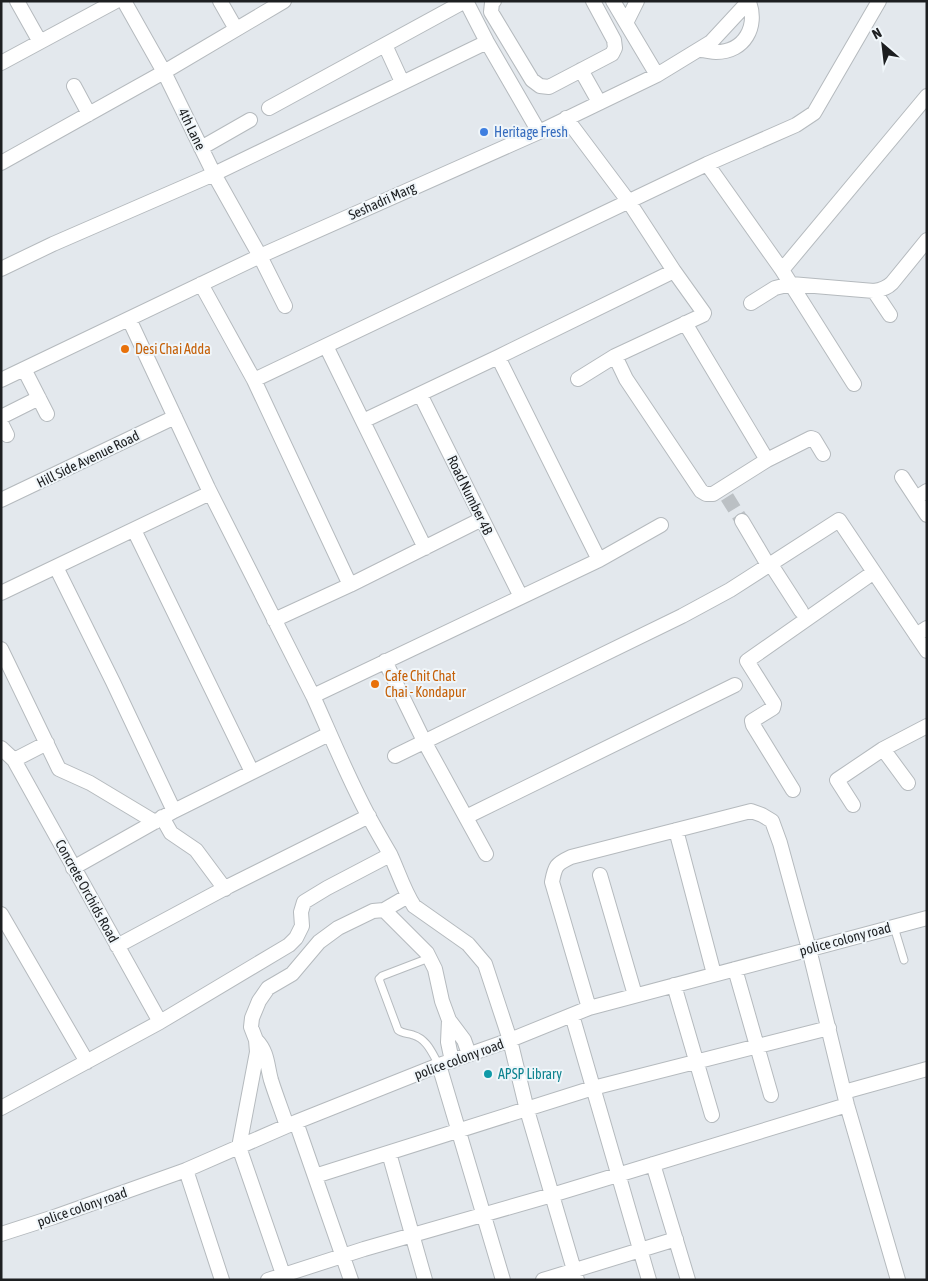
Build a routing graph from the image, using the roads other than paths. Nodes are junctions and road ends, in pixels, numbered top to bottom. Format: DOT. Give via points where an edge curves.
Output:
graph roads {
  1 [pos="17,1"];
  2 [pos="116,1"];
  3 [pos="124,1"];
  4 [pos="220,1"];
  5 [pos="284,1"];
  6 [pos="465,1"];
  7 [pos="494,1"];
  8 [pos="593,1"];
  9 [pos="613,1"];
  10 [pos="637,1"];
  11 [pos="749,1"];
  12 [pos="879,1"];
  13 [pos="626,23"];
  14 [pos="236,29"];
  15 [pos="40,42"];
  16 [pos="487,42"];
  17 [pos="385,45"];
  18 [pos="700,50"];
  19 [pos="1,63"];
  20 [pos="581,70"];
  21 [pos="164,72"];
  22 [pos="657,75"];
  23 [pos="402,82"];
  24 [pos="74,86"];
  25 [pos="927,96"];
  26 [pos="599,102"];
  27 [pos="269,108"];
  28 [pos="89,114"];
  29 [pos="566,118"];
  30 [pos="250,120"];
  31 [pos="539,132"];
  32 [pos="201,148"];
  33 [pos="1,163"];
  34 [pos="707,164"];
  35 [pos="214,174"];
  36 [pos="629,202"];
  37 [pos="927,240"];
  38 [pos="260,256"];
  39 [pos="1,269"];
  40 [pos="782,270"];
  41 [pos="674,271"];
  42 [pos="201,284"];
  43 [pos="790,284"];
  44 [pos="874,291"];
  45 [pos="751,302"];
  46 [pos="285,306"];
  47 [pos="890,315"];
  48 [pos="129,319"];
  49 [pos="685,323"];
  50 [pos="326,346"];
  51 [pos="615,356"];
  52 [pos="498,358"];
  53 [pos="24,370"];
  54 [pos="578,379"];
  55 [pos="1,380"];
  56 [pos="254,380"];
  57 [pos="854,384"];
  58 [pos="420,394"];
  59 [pos="39,398"];
  60 [pos="47,414"];
  61 [pos="1,417"];
  62 [pos="175,417"];
  63 [pos="363,421"];
  64 [pos="823,454"];
  65 [pos="767,460"];
  66 [pos="902,477"];
  67 [pos="210,493"];
  68 [pos="921,495"];
  69 [pos="1,500"];
  70 [pos="927,515"];
  71 [pos="482,519"];
  72 [pos="742,521"];
  73 [pos="661,525"];
  74 [pos="134,530"];
  75 [pos="425,548"];
  76 [pos="599,560"];
  77 [pos="769,564"];
  78 [pos="56,567"];
  79 [pos="874,572"];
  80 [pos="350,585"];
  81 [pos="1,593"];
  82 [pos="521,597"];
  83 [pos="801,611"];
  84 [pos="274,620"];
  85 [pos="921,631"];
  86 [pos="1,649"];
  87 [pos="927,651"];
  88 [pos="385,661"];
  89 [pos="735,685"];
  90 [pos="312,696"];
  91 [pos="927,726"];
  92 [pos="329,734"];
  93 [pos="424,741"];
  94 [pos="47,743"];
  95 [pos="1,748"];
  96 [pos="883,749"];
  97 [pos="395,756"];
  98 [pos="14,760"];
  99 [pos="252,772"];
  100 [pos="908,783"];
  101 [pos="793,790"];
  102 [pos="853,805"];
  103 [pos="369,816"];
  104 [pos="164,817"];
  105 [pos="466,817"];
  106 [pos="676,830"];
  107 [pos="486,854"];
  108 [pos="390,855"];
  109 [pos="74,868"];
  110 [pos="600,875"];
  111 [pos="225,888"];
  112 [pos="408,896"];
  113 [pos="384,910"];
  114 [pos="1,914"];
  115 [pos="927,918"];
  116 [pos="894,927"];
  117 [pos="6,931"];
  118 [pos="117,946"];
  119 [pos="810,949"];
  120 [pos="430,958"];
  121 [pos="904,960"];
  122 [pos="735,969"];
  123 [pos="714,974"];
  124 [pos="674,985"];
  125 [pos="635,995"];
  126 [pos="589,1008"];
  127 [pos="572,1015"];
  128 [pos="450,1020"];
  129 [pos="160,1022"];
  130 [pos="829,1028"];
  131 [pos="256,1040"];
  132 [pos="510,1040"];
  133 [pos="757,1046"];
  134 [pos="469,1054"];
  135 [pos="696,1061"];
  136 [pos="87,1062"];
  137 [pos="445,1063"];
  138 [pos="927,1069"];
  139 [pos="593,1088"];
  140 [pos="771,1095"];
  141 [pos="846,1098"];
  142 [pos="3,1104"];
  143 [pos="527,1110"];
  144 [pos="712,1115"];
  145 [pos="292,1124"];
  146 [pos="458,1131"];
  147 [pos="239,1147"];
  148 [pos="389,1153"];
  149 [pos="653,1164"];
  150 [pos="186,1170"];
  151 [pos="618,1174"];
  152 [pos="315,1176"];
  153 [pos="552,1195"];
  154 [pos="484,1215"];
  155 [pos="1,1234"];
  156 [pos="412,1235"];
  157 [pos="676,1240"];
  158 [pos="641,1251"];
  159 [pos="343,1256"];
  160 [pos="575,1275"];
  161 [pos="284,1277"];
  162 [pos="222,1280"];
  163 [pos="268,1280"];
  164 [pos="351,1280"];
  165 [pos="425,1280"];
  166 [pos="503,1280"];
  167 [pos="543,1280"];
  168 [pos="649,1280"];
  169 [pos="688,1280"];
  170 [pos="898,1280"];
  1 -- 15 [label="street"];
  2 -- 15 [label="street"];
  3 -- 21 [label="street, 4th Lane"];
  4 -- 14 [label="street"];
  5 -- 14 [label="street"];
  6 -- 16 [label="street"];
  6 -- 17 [label="street"];
  7 -- 20 [label="street" via="491,12 532,80 540,86 549,87"];
  8 -- 20 [label="street" via="616,48 612,54"];
  9 -- 13 [label="street"];
  10 -- 13 [label="street"];
  11 -- 18 [label="street, Seshadri Marg"];
  11 -- 18 [label="street" via="753,18 746,38 728,50"];
  12 -- 34 [label="street" via="814,112 796,125"];
  13 -- 22 [label="street"];
  14 -- 21 [label="street"];
  15 -- 19 [label="street"];
  16 -- 23 [label="street"];
  16 -- 31 [label="street"];
  17 -- 23 [label="street"];
  17 -- 27 [label="street"];
  18 -- 22 [label="street, Seshadri Marg"];
  20 -- 26 [label="street"];
  21 -- 28 [label="street"];
  21 -- 32 [label="street, 4th Lane"];
  22 -- 26 [label="street, Seshadri Marg"];
  23 -- 35 [label="street"];
  24 -- 28 [label="street"];
  25 -- 40 [label="street"];
  26 -- 29 [label="street, Seshadri Marg"];
  28 -- 33 [label="street"];
  29 -- 31 [label="street, Seshadri Marg"];
  29 -- 36 [label="street"];
  30 -- 32 [label="street"];
  31 -- 38 [label="street, Seshadri Marg"];
  32 -- 35 [label="street, 4th Lane"];
  34 -- 36 [label="street"];
  34 -- 40 [label="street"];
  35 -- 38 [label="street, 4th Lane"];
  35 -- 39 [label="street"];
  36 -- 41 [label="street"];
  36 -- 50 [label="street"];
  37 -- 44 [label="street" via="892,283"];
  38 -- 42 [label="street, Seshadri Marg"];
  38 -- 46 [label="street, 4th Lane"];
  40 -- 43 [label="street"];
  41 -- 49 [label="street" via="704,313"];
  41 -- 52 [label="street"];
  42 -- 48 [label="street, Seshadri Marg"];
  42 -- 56 [label="street"];
  43 -- 44 [label="street"];
  43 -- 45 [label="street"];
  43 -- 57 [label="street"];
  44 -- 47 [label="street"];
  48 -- 53 [label="street, Seshadri Marg"];
  48 -- 62 [label="street"];
  49 -- 51 [label="street"];
  49 -- 65 [label="street"];
  50 -- 56 [label="street"];
  50 -- 63 [label="street"];
  51 -- 54 [label="street"];
  51 -- 65 [label="street" via="626,379 701,491 706,494 724,493"];
  52 -- 58 [label="street"];
  52 -- 76 [label="street"];
  53 -- 55 [label="street, Seshadri Marg"];
  53 -- 59 [label="street"];
  56 -- 80 [label="street"];
  58 -- 63 [label="street"];
  58 -- 71 [label="street, Road Number 4B"];
  59 -- 60 [label="street"];
  59 -- 61 [label="street"];
  62 -- 67 [label="street"];
  62 -- 69 [label="street, Hill Side Avenue Road"];
  63 -- 75 [label="street"];
  64 -- 65 [label="street" via="811,438"];
  66 -- 68 [label="street"];
  67 -- 74 [label="street"];
  67 -- 84 [label="street"];
  68 -- 70 [label="street"];
  71 -- 75 [label="street"];
  71 -- 82 [label="street, Road Number 4B"];
  72 -- 77 [label="street"];
  73 -- 76 [label="street"];
  74 -- 78 [label="street"];
  74 -- 99 [label="street"];
  75 -- 80 [label="street"];
  76 -- 82 [label="street"];
  77 -- 79 [label="street" via="839,520"];
  77 -- 83 [label="street"];
  77 -- 93 [label="street" via="682,616"];
  78 -- 81 [label="street"];
  78 -- 104 [label="street" via="113,682"];
  79 -- 85 [label="street"];
  79 -- 101 [label="street" via="747,661 774,704 773,708 752,721 753,725"];
  80 -- 84 [label="street"];
  82 -- 88 [label="street"];
  84 -- 90 [label="street"];
  85 -- 87 [label="street"];
  86 -- 94 [label="street"];
  88 -- 90 [label="street"];
  88 -- 93 [label="street"];
  89 -- 105 [label="street"];
  90 -- 92 [label="street"];
  91 -- 96 [label="street"];
  92 -- 99 [label="street"];
  92 -- 103 [label="street"];
  93 -- 97 [label="street"];
  93 -- 105 [label="street"];
  94 -- 98 [label="street"];
  94 -- 104 [label="street" via="59,769"];
  95 -- 98 [label="street, Concrete Orchids Road"];
  96 -- 100 [label="street"];
  96 -- 102 [label="street" via="837,780"];
  98 -- 109 [label="street, Concrete Orchids Road"];
  99 -- 104 [label="street"];
  103 -- 108 [label="street"];
  103 -- 111 [label="street"];
  104 -- 109 [label="street"];
  104 -- 111 [label="street" via="171,833 196,850"];
  105 -- 107 [label="street"];
  106 -- 119 [label="street" via="751,811 772,821"];
  106 -- 123 [label="street"];
  106 -- 126 [label="street" via="571,857 558,863 554,869 552,882"];
  108 -- 112 [label="street"];
  108 -- 129 [label="street" via="304,902 302,926 289,944"];
  109 -- 118 [label="street, Concrete Orchids Road"];
  110 -- 125 [label="street"];
  111 -- 118 [label="street"];
  112 -- 113 [label="street"];
  112 -- 132 [label="street" via="414,906 468,944 485,964"];
  113 -- 120 [label="street"];
  113 -- 131 [label="street" via="374,911 338,928 319,942 292,974 268,988 252,1018 251,1027"];
  114 -- 117 [label="street"];
  115 -- 116 [label="street, police colony road"];
  116 -- 119 [label="street, police colony road"];
  116 -- 121 [label="lane"];
  117 -- 136 [label="street"];
  118 -- 129 [label="street, Concrete Orchids Road"];
  119 -- 122 [label="street, police colony road"];
  119 -- 130 [label="street"];
  120 -- 128 [label="street"];
  120 -- 137 [label="lane" via="379,977 379,980 398,1030 425,1041"];
  122 -- 123 [label="street, police colony road"];
  122 -- 133 [label="street"];
  123 -- 124 [label="street, police colony road"];
  124 -- 125 [label="street, police colony road"];
  124 -- 135 [label="street"];
  125 -- 126 [label="street, police colony road"];
  126 -- 127 [label="street, police colony road"];
  127 -- 132 [label="street, police colony road"];
  127 -- 139 [label="street"];
  128 -- 134 [label="street"];
  128 -- 137 [label="street"];
  129 -- 136 [label="street"];
  130 -- 133 [label="street"];
  130 -- 141 [label="street"];
  131 -- 145 [label="street" via="263,1047 270,1076"];
  131 -- 147 [label="street" via="253,1078"];
  132 -- 134 [label="street, police colony road"];
  132 -- 143 [label="street"];
  133 -- 135 [label="street"];
  133 -- 140 [label="street"];
  134 -- 137 [label="street, police colony road"];
  135 -- 139 [label="street"];
  135 -- 144 [label="street"];
  136 -- 142 [label="street"];
  137 -- 145 [label="street, police colony road"];
  137 -- 146 [label="street"];
  138 -- 141 [label="street"];
  139 -- 143 [label="street"];
  139 -- 151 [label="street"];
  141 -- 149 [label="street"];
  141 -- 170 [label="street"];
  143 -- 146 [label="street"];
  143 -- 153 [label="street"];
  145 -- 147 [label="street, police colony road"];
  145 -- 152 [label="street"];
  146 -- 148 [label="street"];
  146 -- 154 [label="street"];
  147 -- 150 [label="street, police colony road"];
  147 -- 161 [label="street"];
  148 -- 152 [label="street"];
  148 -- 156 [label="street"];
  149 -- 151 [label="street"];
  149 -- 157 [label="street"];
  150 -- 155 [label="street, police colony road"];
  150 -- 162 [label="street"];
  151 -- 153 [label="street"];
  151 -- 158 [label="street"];
  152 -- 159 [label="street"];
  153 -- 154 [label="street"];
  153 -- 160 [label="street"];
  154 -- 156 [label="street"];
  154 -- 166 [label="street"];
  156 -- 159 [label="street"];
  156 -- 165 [label="street"];
  157 -- 158 [label="street"];
  157 -- 169 [label="street"];
  158 -- 160 [label="street"];
  158 -- 168 [label="street"];
  159 -- 161 [label="street"];
  159 -- 164 [label="street"];
  160 -- 167 [label="street"];
  161 -- 163 [label="street"];
}
